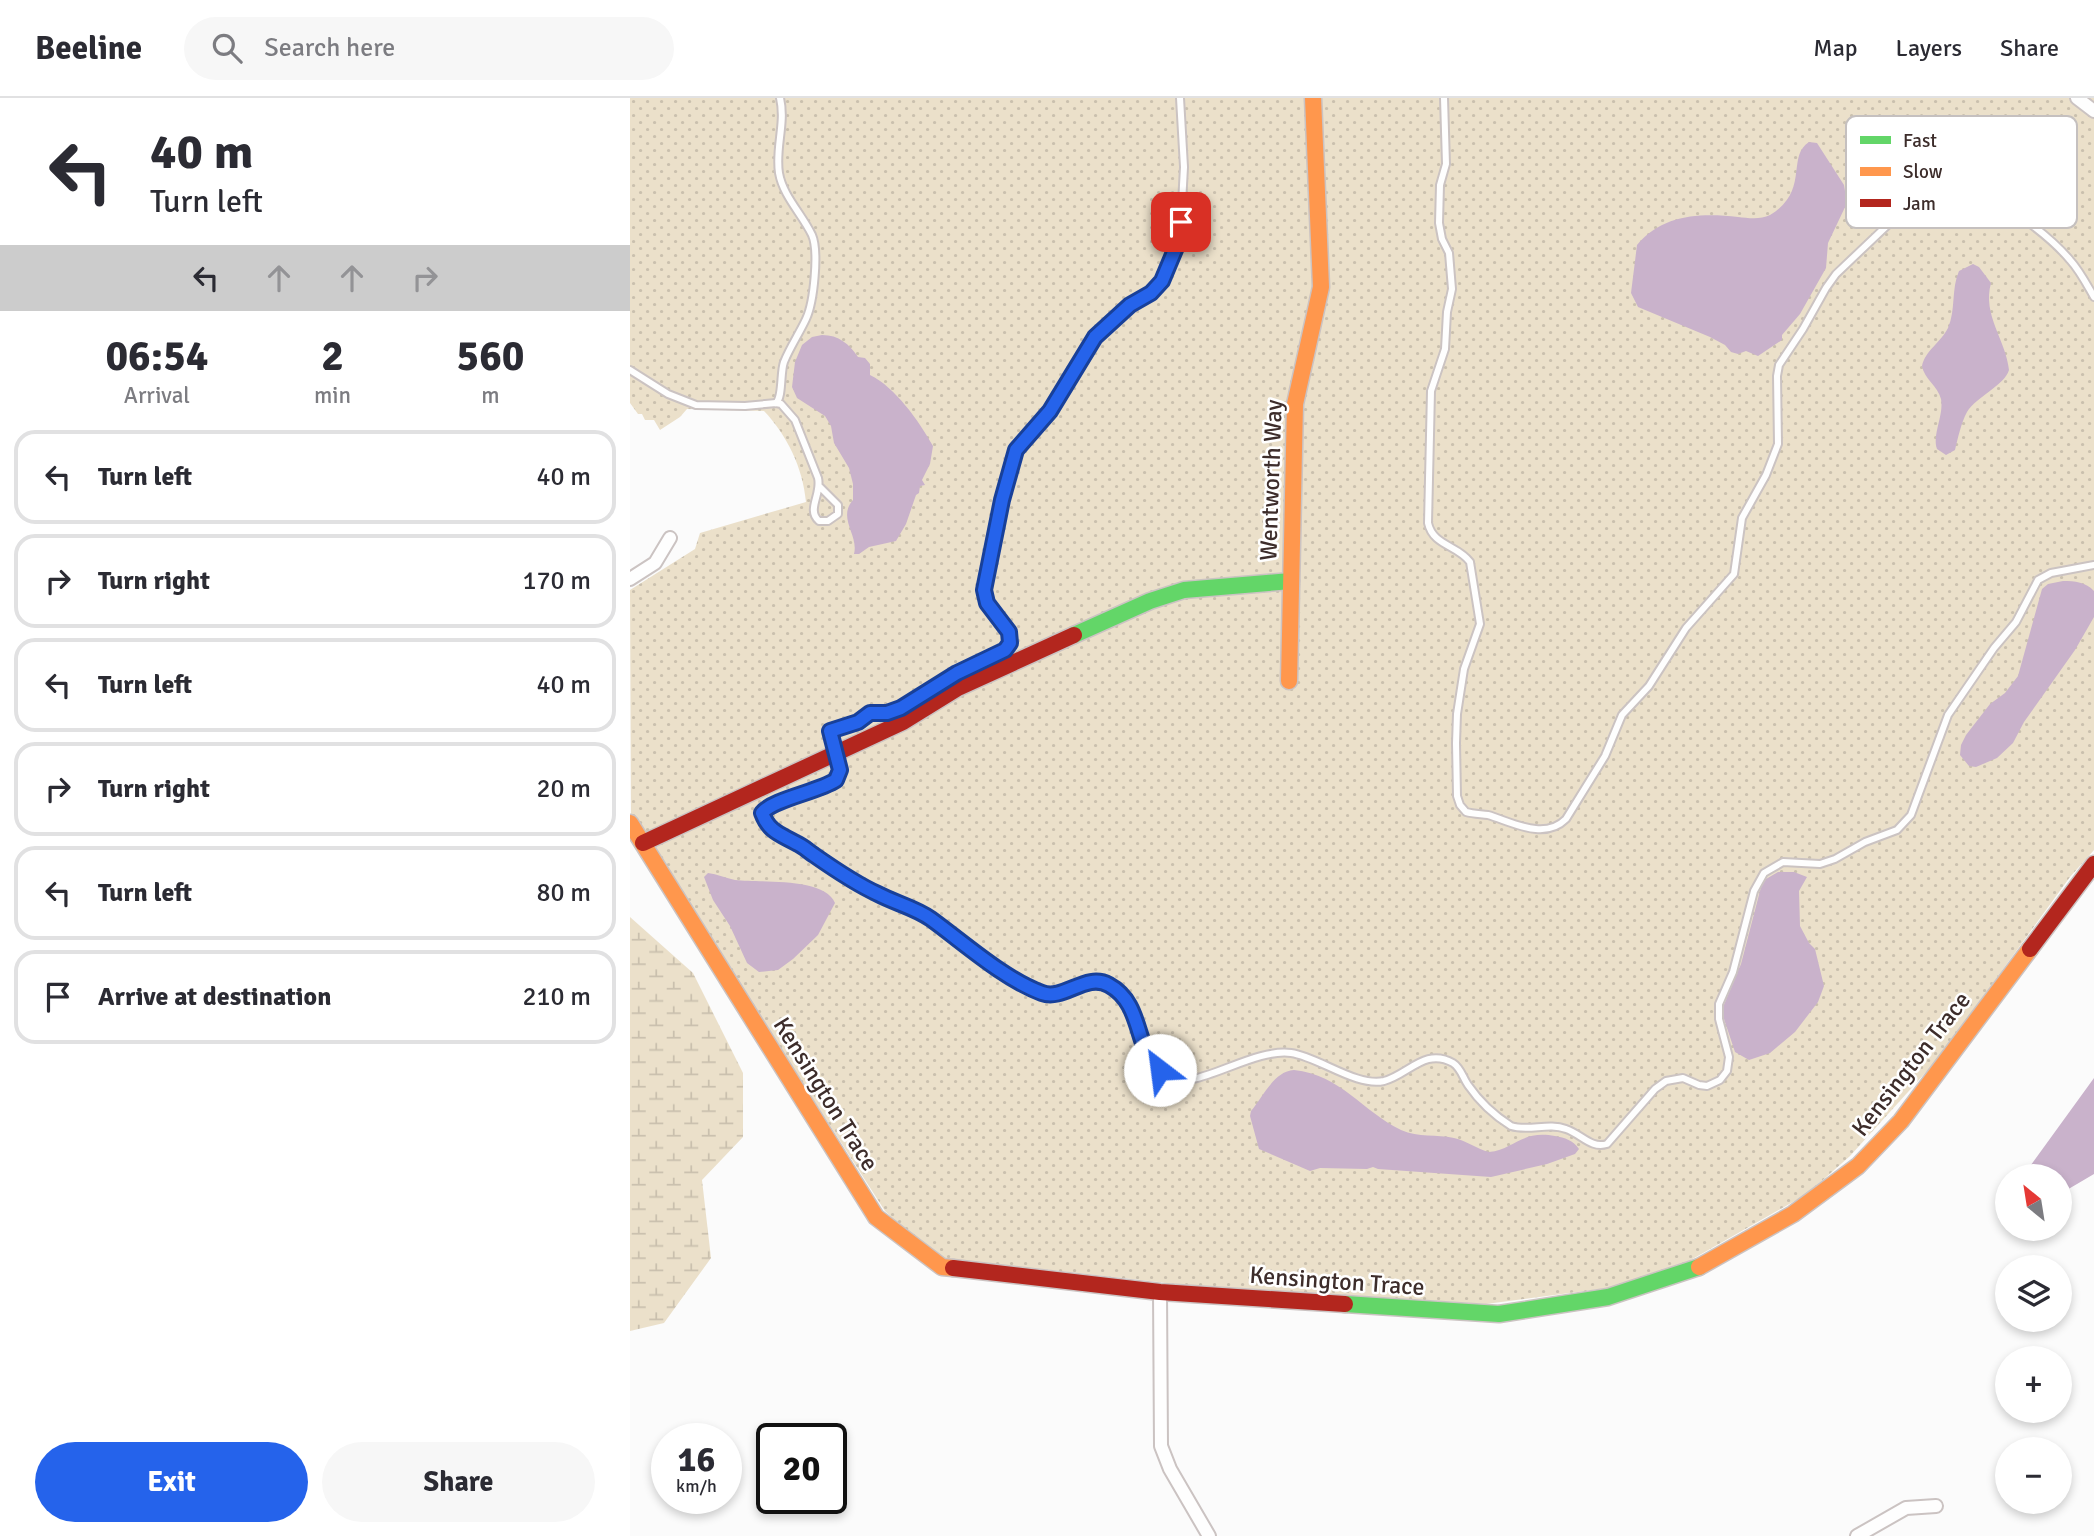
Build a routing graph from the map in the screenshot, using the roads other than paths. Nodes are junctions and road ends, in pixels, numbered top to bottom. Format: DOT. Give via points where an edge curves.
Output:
graph roads {
  1 [pos="780,98"];
  2 [pos="1180,98"];
  3 [pos="1313,98"];
  4 [pos="1444,98"];
  5 [pos="2077,98"];
  6 [pos="2094,111"];
  7 [pos="1884,228"];
  8 [pos="2033,228"];
  9 [pos="2094,297"];
  10 [pos="630,370"];
  11 [pos="776,403"];
  12 [pos="820,487"];
  13 [pos="670,538"];
  14 [pos="2094,565"];
  15 [pos="630,579"];
  16 [pos="1291,581"];
  17 [pos="1289,681"];
  18 [pos="835,752"];
  19 [pos="630,823"];
  20 [pos="643,843"];
  21 [pos="2094,864"];
  22 [pos="1160,1292"];
  23 [pos="1936,1506"];
  24 [pos="1209,1536"];
  25 [pos="1857,1536"];
  1 -- 11 [label="lane" via="780,175 811,234 817,257 810,310 783,366"];
  2 -- 18 [label="lane" via="1181,222 1165,275 1151,293 1130,305 1095,337 1050,411 1021,443 1013,460 984,590 987,603 1008,629 1010,643 1000,654 957,673 901,708 870,713 830,731"];
  3 -- 16 [label="street, Wentworth Way" via="1321,287 1294,404"];
  4 -- 7 [label="lane" via="1446,164 1439,223 1449,253 1452,289 1446,349 1431,391 1428,523 1436,539 1470,562 1480,619 1464,669 1457,719 1457,796 1466,812 1534,829 1566,819 1605,756 1622,715 1649,686 1686,628 1734,573 1742,519 1778,444 1777,372 1782,358 1832,279"];
  5 -- 6 [label="street"];
  8 -- 9 [label="lane" via="2064,254"];
  10 -- 11 [label="lane" via="696,405"];
  11 -- 12 [label="lane" via="794,420"];
  12 -- 12 [label="lane" via="812,512 819,521 828,521 838,514 838,505"];
  13 -- 15 [label="street" via="654,563"];
  14 -- 18 [label="lane" via="2040,578 2016,622 1948,715 1911,815 1900,827 1825,862 1783,862 1764,873 1754,891 1733,972 1719,1004 1729,1057 1727,1071 1707,1086 1683,1078 1666,1081 1604,1145 1558,1127 1511,1126 1473,1091 1457,1066 1440,1059 1419,1061 1380,1081 1285,1053 1193,1079 1170,1076 1150,1061 1130,1007 1110,985 1090,982 1047,994 1027,986 927,917 864,887 774,832 763,811 836,780 840,770"];
  16 -- 17 [label="street"];
  16 -- 18 [label="street, Wentworth Way" via="1184,590 1150,601 958,688 903,722"];
  18 -- 20 [label="street, Wentworth Way"];
  19 -- 20 [label="street, Kensington Trace"];
  20 -- 22 [label="street, Kensington Trace" via="876,1217 943,1267"];
  21 -- 22 [label="street, Kensington Trace" via="1901,1121 1858,1166 1793,1214 1698,1268 1608,1297 1499,1314"];
  22 -- 24 [label="street" via="1161,1446"];
  23 -- 25 [label="street" via="1906,1508"];
}
